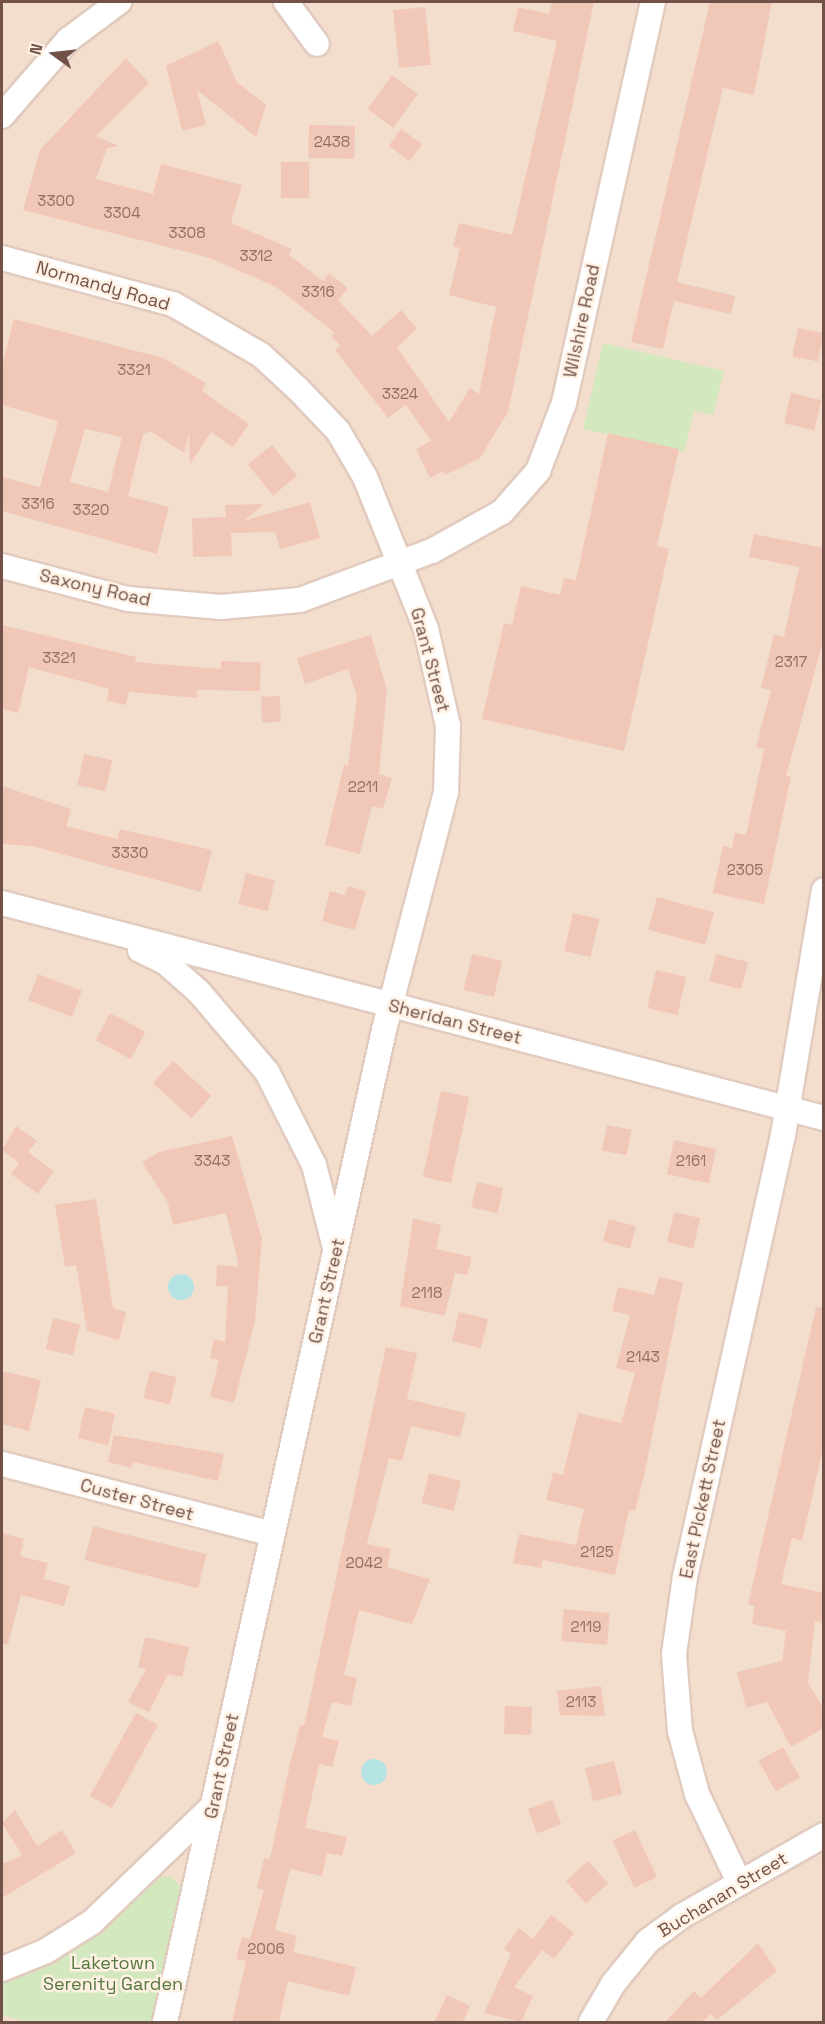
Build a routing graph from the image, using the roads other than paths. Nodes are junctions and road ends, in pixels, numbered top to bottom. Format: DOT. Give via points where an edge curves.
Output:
graph roads {
  1 [pos="119,2"];
  2 [pos="286,2"];
  3 [pos="653,2"];
  4 [pos="317,44"];
  5 [pos="2,116"];
  6 [pos="2,258"];
  7 [pos="399,565"];
  8 [pos="2,566"];
  9 [pos="824,890"];
  10 [pos="2,903"];
  11 [pos="86,925"];
  12 [pos="390,1005"];
  13 [pos="787,1109"];
  14 [pos="824,1118"];
  15 [pos="336,1251"];
  16 [pos="2,1464"];
  17 [pos="272,1534"];
  18 [pos="213,1806"];
  19 [pos="824,1835"];
  20 [pos="739,1882"];
  21 [pos="2,1969"];
  22 [pos="165,2022"];
  23 [pos="591,2022"];
  1 -- 5 [label="street" via="68,40"];
  2 -- 4 [label="street"];
  3 -- 7 [label="street, Wilshire Road" via="564,403 543,461 522,493 484,525"];
  6 -- 7 [label="street, Normandy Road" via="173,304 261,355 338,431 365,477"];
  7 -- 8 [label="street, Saxony Road" via="300,600 221,607 128,599"];
  7 -- 12 [label="street, Grant Street" via="426,629 444,696 449,765"];
  9 -- 13 [label="street, East Pickett Street"];
  10 -- 11 [label="street, Sheridan Street"];
  11 -- 12 [label="street, Sheridan Street"];
  11 -- 15 [label="street, Sheridan Street" via="165,962 267,1072 314,1165"];
  12 -- 13 [label="street, Sheridan Street"];
  12 -- 15 [label="street, Grant Street"];
  13 -- 14 [label="street, Sheridan Street"];
  13 -- 20 [label="street, East Pickett Street" via="685,1577 674,1654 680,1731 697,1794"];
  15 -- 17 [label="street, Grant Street"];
  16 -- 17 [label="street, Custer Street"];
  17 -- 18 [label="street, Grant Street"];
  18 -- 21 [label="street" via="92,1922 46,1951"];
  18 -- 22 [label="street, Grant Street"];
  19 -- 20 [label="street, Buchanan Street"];
  20 -- 23 [label="street, Buchanan Street" via="648,1941 613,1984"];
}
